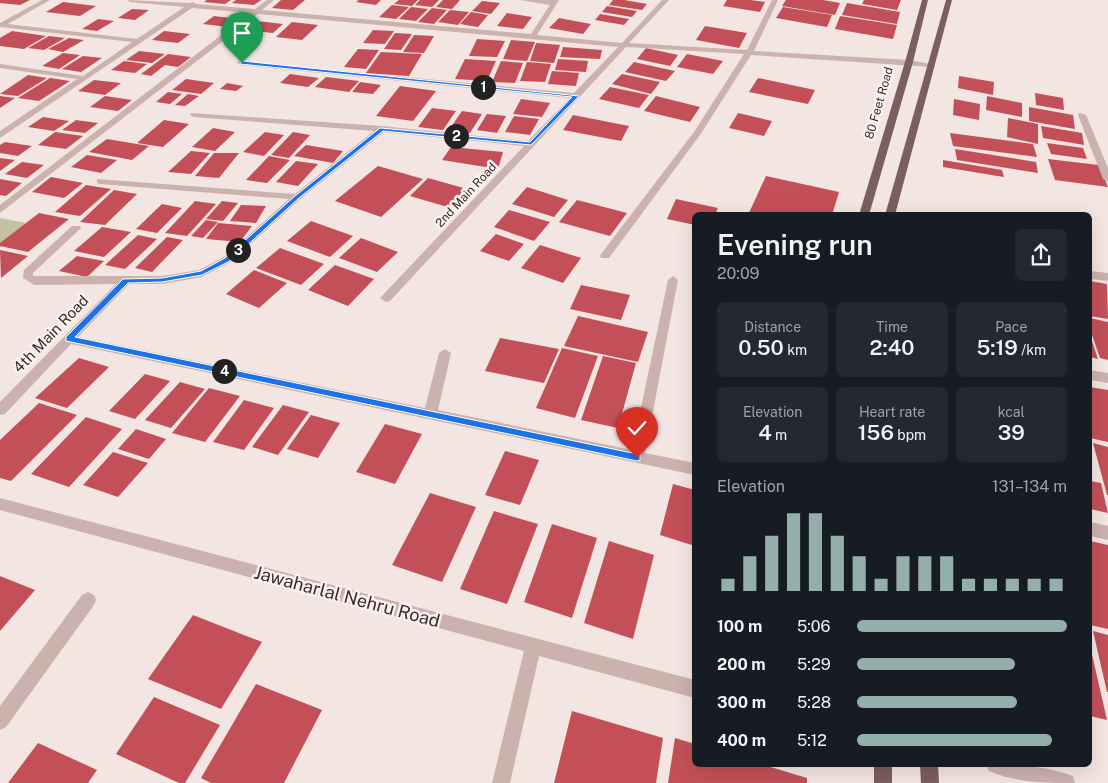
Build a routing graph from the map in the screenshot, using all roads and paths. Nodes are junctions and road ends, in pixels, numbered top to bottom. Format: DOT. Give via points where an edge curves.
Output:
graph roads {
  1 [pos="47,0"];
  2 [pos="130,0"];
  3 [pos="200,0"];
  4 [pos="271,0"];
  5 [pos="523,0"];
  6 [pos="666,0"];
  7 [pos="775,0"];
  8 [pos="925,0"];
  9 [pos="949,0"];
  10 [pos="555,1"];
  11 [pos="191,6"];
  12 [pos="256,12"];
  13 [pos="1,25"];
  14 [pos="533,36"];
  15 [pos="138,41"];
  16 [pos="624,44"];
  17 [pos="749,53"];
  18 [pos="909,62"];
  19 [pos="242,63"];
  20 [pos="931,65"];
  21 [pos="0,66"];
  22 [pos="84,78"];
  23 [pos="576,96"];
  24 [pos="194,114"];
  25 [pos="1082,115"];
  26 [pos="0,125"];
  27 [pos="12,126"];
  28 [pos="382,129"];
  29 [pos="0,135"];
  30 [pos="531,144"];
  31 [pos="1108,179"];
  32 [pos="100,181"];
  33 [pos="297,197"];
  34 [pos="1,208"];
  35 [pos="865,212"];
  36 [pos="891,212"];
  37 [pos="76,228"];
  38 [pos="605,256"];
  39 [pos="1092,275"];
  40 [pos="1108,277"];
  41 [pos="126,280"];
  42 [pos="673,280"];
  43 [pos="386,298"];
  44 [pos="69,339"];
  45 [pos="445,353"];
  46 [pos="1092,375"];
  47 [pos="1108,378"];
  48 [pos="0,410"];
  49 [pos="430,415"];
  50 [pos="637,458"];
  51 [pos="692,469"];
  52 [pos="0,504"];
  53 [pos="1092,529"];
  54 [pos="1108,533"];
  55 [pos="88,600"];
  56 [pos="533,647"];
  57 [pos="692,688"];
  58 [pos="0,720"];
  59 [pos="883,767"];
  60 [pos="929,767"];
  61 [pos="1002,767"];
  62 [pos="501,783"];
  63 [pos="883,783"];
  64 [pos="930,783"];
  65 [pos="1066,783"];
  1 -- 13 [label="street"];
  2 -- 11 [label="street"];
  3 -- 11 [label="street"];
  4 -- 12 [label="street"];
  5 -- 10 [label="street"];
  6 -- 16 [label="street, 2nd Main Road"];
  7 -- 17 [label="street"];
  8 -- 18 [label="main road, 80 Feet Road"];
  9 -- 20 [label="main road"];
  10 -- 14 [label="street"];
  11 -- 12 [label="street"];
  11 -- 15 [label="street"];
  12 -- 14 [label="street"];
  12 -- 34 [label="street"];
  13 -- 15 [label="street"];
  14 -- 16 [label="street"];
  15 -- 22 [label="street"];
  16 -- 17 [label="street"];
  16 -- 23 [label="street, 2nd Main Road"];
  17 -- 18 [label="street"];
  17 -- 38 [label="street" via="697,133"];
  18 -- 20 [label="street"];
  18 -- 35 [label="main road, 80 Feet Road"];
  19 -- 23 [label="street"];
  20 -- 36 [label="main road"];
  21 -- 22 [label="street"];
  22 -- 27 [label="street"];
  23 -- 30 [label="street, 2nd Main Road"];
  24 -- 28 [label="street"];
  25 -- 31 [label="street"];
  26 -- 27 [label="street"];
  27 -- 29 [label="street"];
  28 -- 30 [label="street"];
  28 -- 33 [label="street"];
  30 -- 43 [label="street, 2nd Main Road"];
  32 -- 33 [label="street"];
  33 -- 41 [label="street" via="228,259 202,273 162,280"];
  37 -- 41 [label="street" via="28,272 28,278 34,281"];
  39 -- 40 [label="street"];
  41 -- 44 [label="street, 4th Main Road"];
  42 -- 50 [label="street"];
  44 -- 48 [label="street, 4th Main Road"];
  44 -- 49 [label="street"];
  45 -- 49 [label="street"];
  46 -- 47 [label="street"];
  49 -- 50 [label="street"];
  50 -- 51 [label="street"];
  52 -- 56 [label="street, Jawaharlal Nehru Road"];
  53 -- 54 [label="street"];
  55 -- 58 [label="street"];
  56 -- 57 [label="street, Jawaharlal Nehru Road"];
  56 -- 62 [label="street"];
  59 -- 63 [label="main road"];
  60 -- 64 [label="main road"];
  61 -- 65 [label="street"];
}
